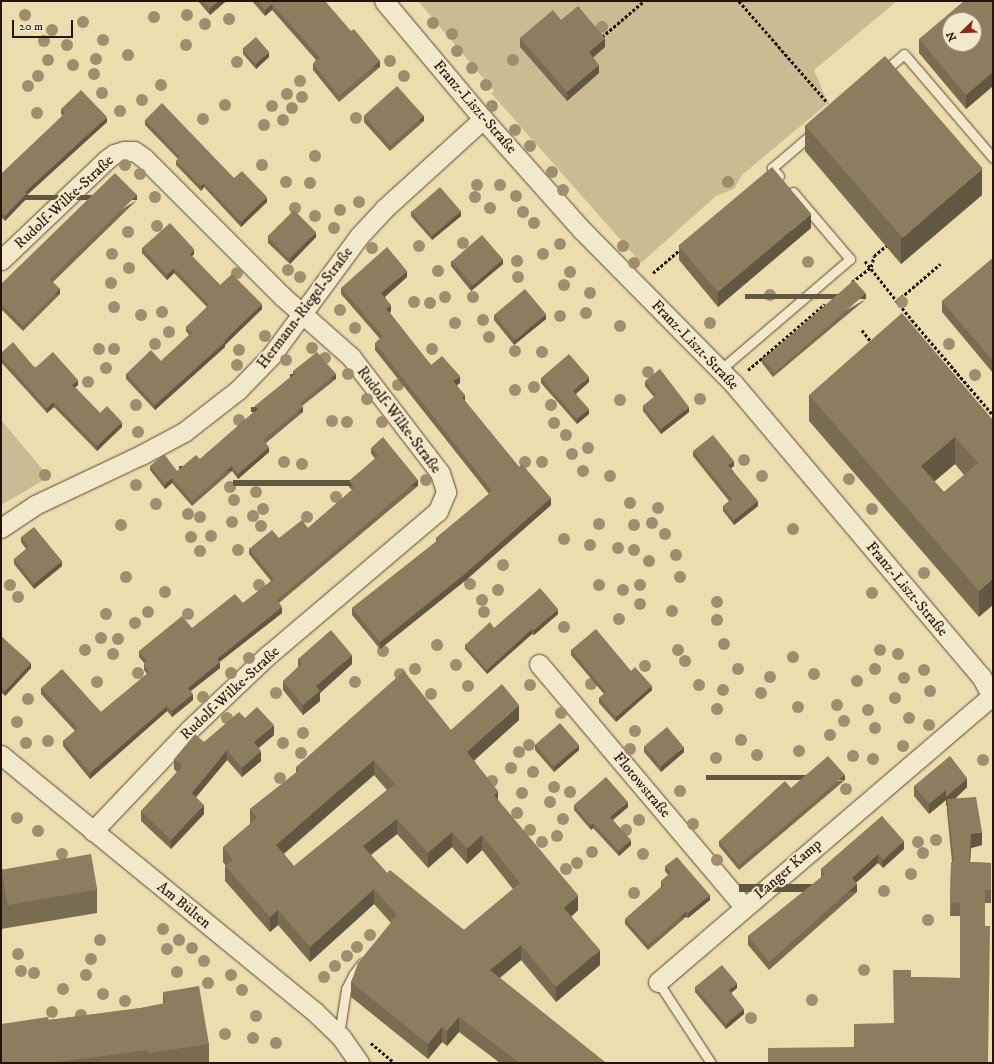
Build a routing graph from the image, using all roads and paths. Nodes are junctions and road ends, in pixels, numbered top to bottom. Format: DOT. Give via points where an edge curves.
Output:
graph roads {
  1 [pos="384,1"];
  2 [pos="644,1"];
  3 [pos="739,1"];
  4 [pos="600,38"];
  5 [pos="880,75"];
  6 [pos="828,103"];
  7 [pos="484,119"];
  8 [pos="820,127"];
  9 [pos="993,158"];
  10 [pos="686,245"];
  11 [pos="886,246"];
  12 [pos="850,259"];
  13 [pos="1,260"];
  14 [pos="940,264"];
  15 [pos="870,267"];
  16 [pos="651,275"];
  17 [pos="846,287"];
  18 [pos="828,302"];
  19 [pos="897,302"];
  20 [pos="303,313"];
  21 [pos="912,320"];
  22 [pos="902,328"];
  23 [pos="862,330"];
  24 [pos="877,349"];
  25 [pos="726,377"];
  26 [pos="993,415"];
  27 [pos="1,528"];
  28 [pos="539,664"];
  29 [pos="992,697"];
  30 [pos="1,755"];
  31 [pos="93,831"];
  32 [pos="744,907"];
  33 [pos="366,958"];
  34 [pos="658,982"];
  35 [pos="339,1034"];
  36 [pos="365,1038"];
  37 [pos="359,1063"];
  38 [pos="395,1063"];
  39 [pos="711,1063"];
  1 -- 7 [label="street, Franz-Liszt-Straße"];
  2 -- 4 [label="path"];
  3 -- 6 [label="path"];
  5 -- 9 [label="lane" via="904,54"];
  7 -- 20 [label="street, Hermann-Riegel-Straße" via="384,209 360,235"];
  7 -- 25 [label="street, Franz-Liszt-Straße" via="582,230"];
  8 -- 12 [label="lane" via="772,168"];
  10 -- 16 [label="path"];
  11 -- 15 [label="path" via="874,256"];
  12 -- 15 [label="path" via="857,254"];
  12 -- 25 [label="lane"];
  13 -- 20 [label="street, Rudolf-Wilke-Straße" via="106,160 114,154 134,151 283,297"];
  14 -- 19 [label="path"];
  15 -- 17 [label="path"];
  15 -- 19 [label="path"];
  18 -- 25 [label="path"];
  19 -- 21 [label="path"];
  20 -- 27 [label="street, Hermann-Riegel-Straße" via="271,356 243,384 184,432 35,505"];
  20 -- 31 [label="street, Rudolf-Wilke-Straße" via="351,357 380,393 440,472 446,492 438,511 263,660 190,729"];
  21 -- 22 [label="path"];
  21 -- 26 [label="path"];
  23 -- 24 [label="path"];
  25 -- 29 [label="street, Franz-Liszt-Straße" via="981,676"];
  28 -- 32 [label="street, Flotowstraße"];
  29 -- 32 [label="street, Langer Kamp"];
  30 -- 31 [label="street, Am Bülten"];
  31 -- 35 [label="street, Am Bülten"];
  32 -- 34 [label="street, Langer Kamp"];
  33 -- 35 [label="lane" via="352,975 346,989"];
  34 -- 39 [label="lane, Langer Kamp"];
  35 -- 37 [label="street, Am Bülten"];
  36 -- 38 [label="path"];
}
